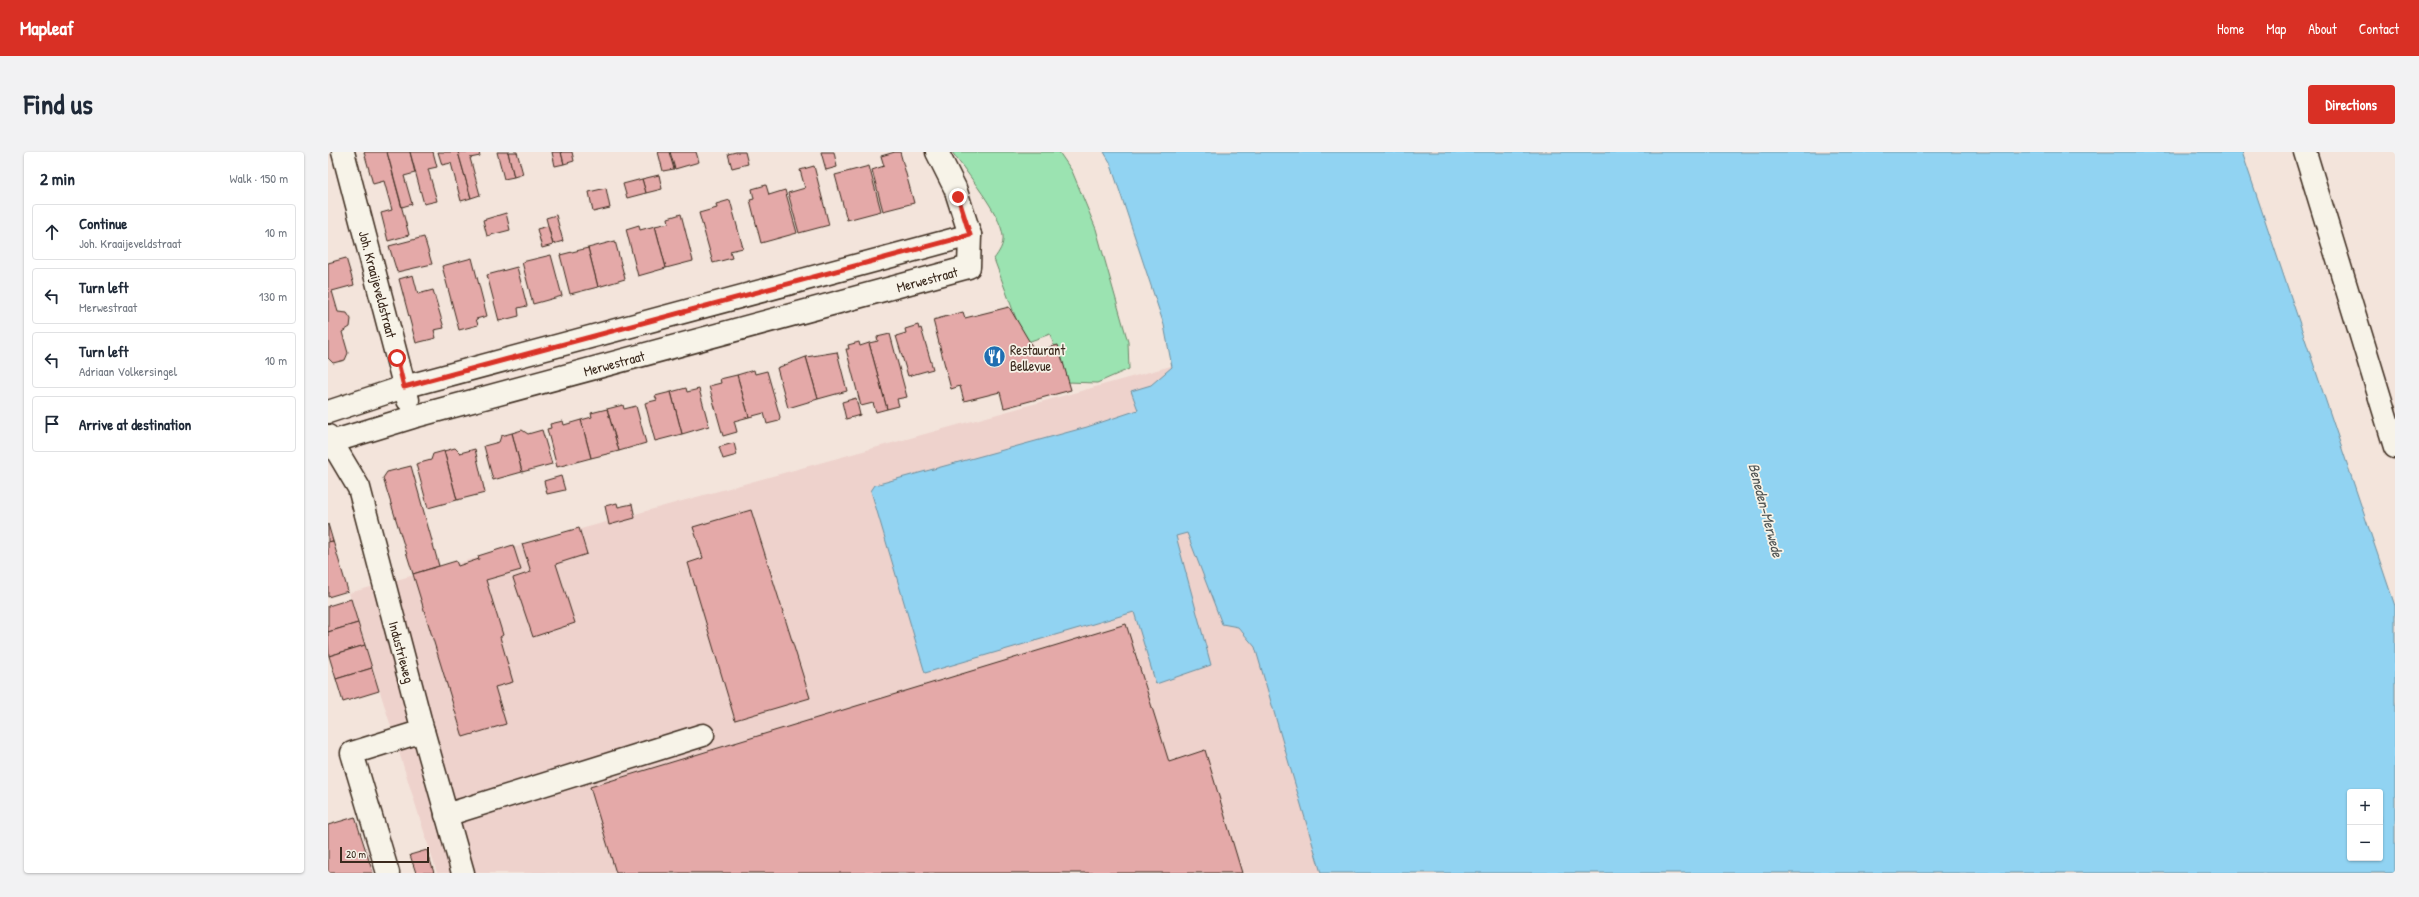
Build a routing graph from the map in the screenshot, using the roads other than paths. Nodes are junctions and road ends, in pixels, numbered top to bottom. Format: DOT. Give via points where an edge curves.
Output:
graph roads {
  1 [pos="343,152"];
  2 [pos="938,152"];
  3 [pos="2305,152"];
  4 [pos="970,235"];
  5 [pos="404,387"];
  6 [pos="328,412"];
  7 [pos="413,417"];
  8 [pos="329,441"];
  9 [pos="2395,447"];
  10 [pos="422,731"];
  11 [pos="703,735"];
  12 [pos="446,815"];
  13 [pos="388,873"];
  14 [pos="463,873"];
  1 -- 5 [label="street, Joh. Kraaijeveldstraat"];
  2 -- 4 [label="street" via="955,188"];
  3 -- 9 [label="street"];
  4 -- 5 [label="street"];
  4 -- 7 [label="street, Merwestraat" via="969,267"];
  5 -- 6 [label="street"];
  5 -- 7 [label="street, Joh. Kraaijeveldstraat"];
  7 -- 8 [label="street, Merwestraat"];
  8 -- 10 [label="street, Industrieweg" via="359,488"];
  10 -- 12 [label="street, Industrieweg"];
  10 -- 13 [label="street" via="352,753"];
  11 -- 12 [label="street"];
  12 -- 14 [label="street, Industrieweg"];
}
